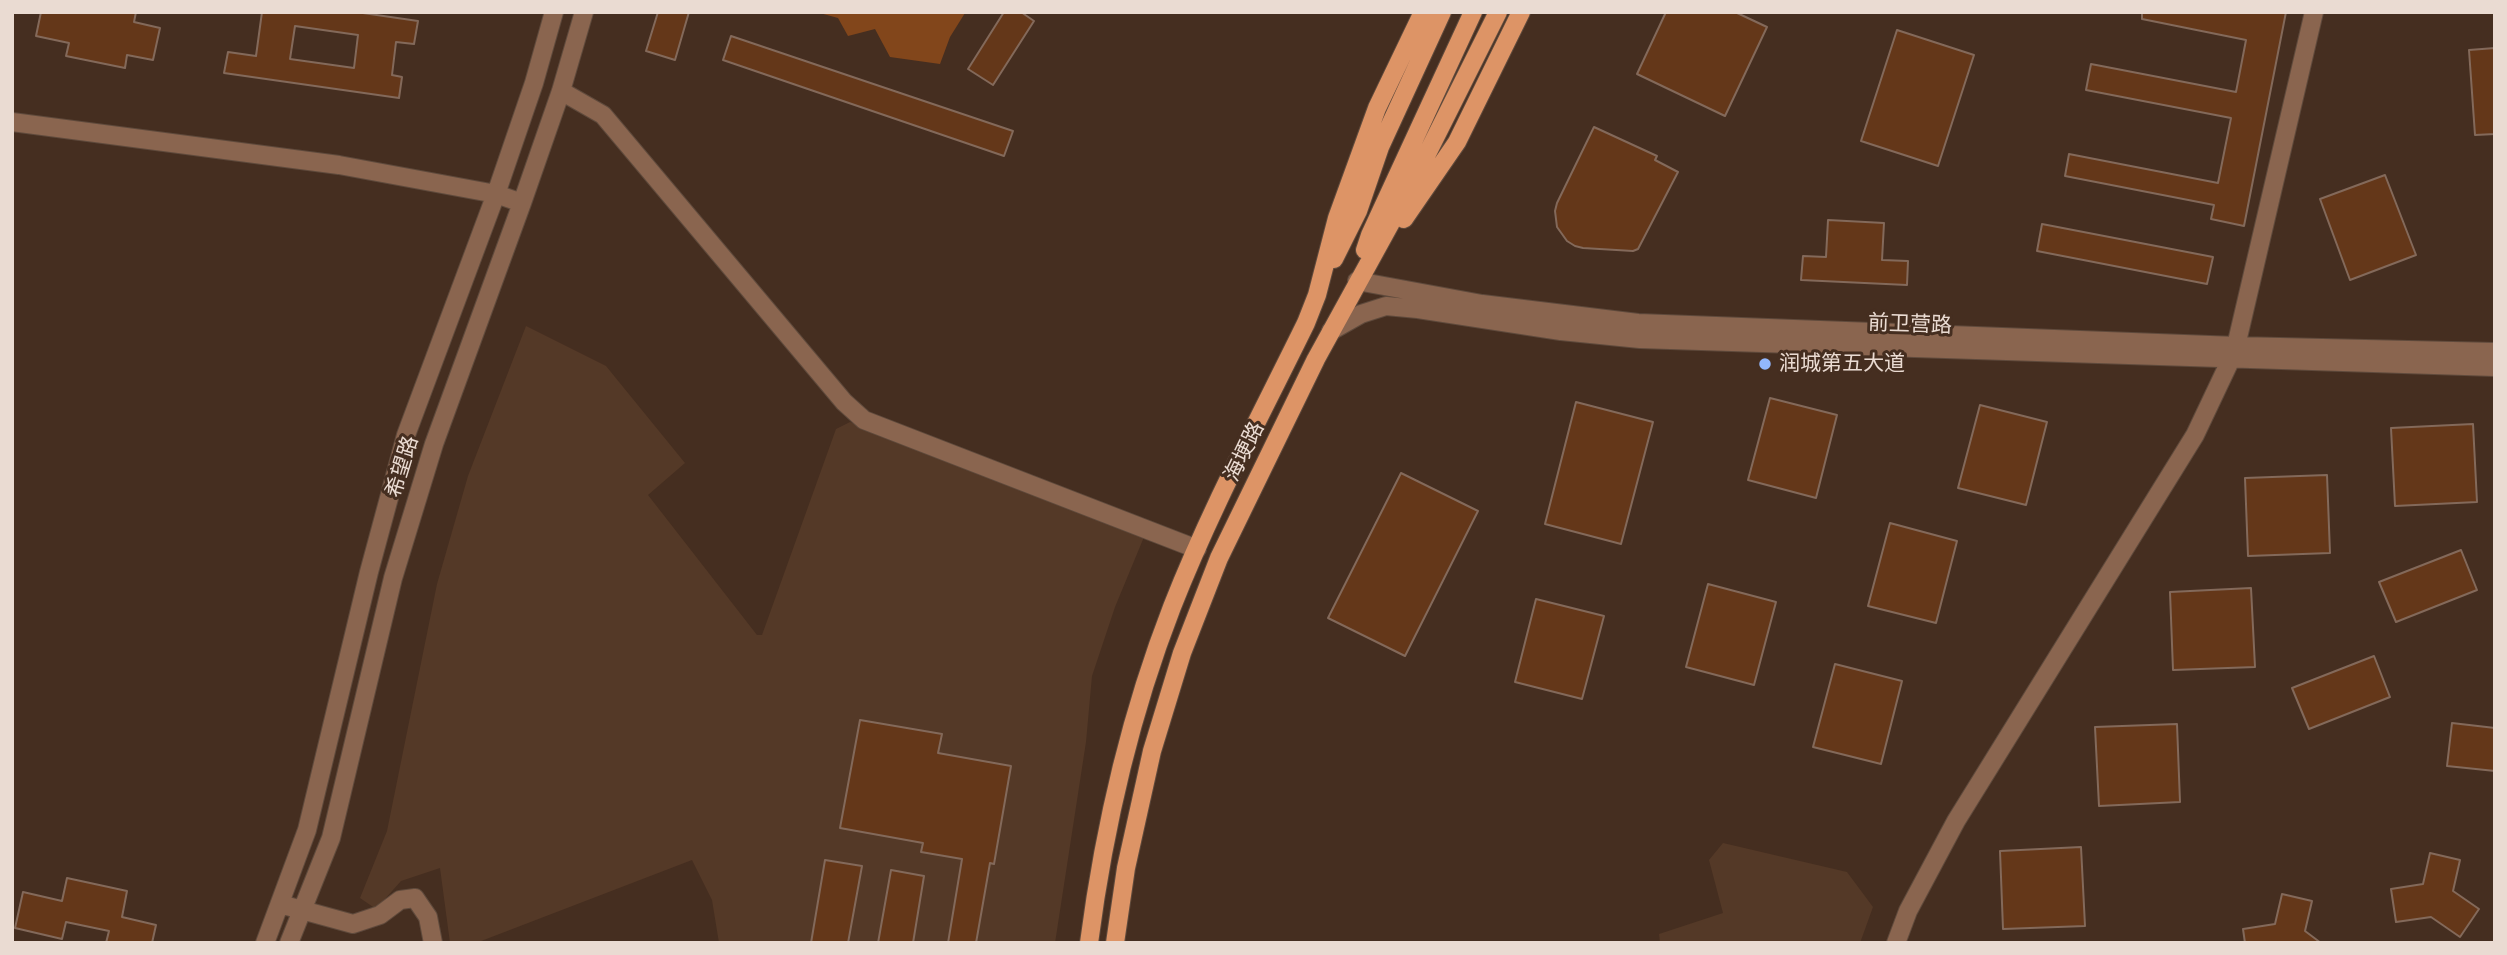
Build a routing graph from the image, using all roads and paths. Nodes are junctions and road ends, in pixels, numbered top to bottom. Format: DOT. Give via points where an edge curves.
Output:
graph roads {
  1 [pos="554,12"];
  2 [pos="584,12"];
  3 [pos="1474,12"];
  4 [pos="1498,12"];
  5 [pos="1521,12"];
  6 [pos="2314,12"];
  7 [pos="1433,17"];
  8 [pos="561,91"];
  9 [pos="12,122"];
  10 [pos="496,194"];
  11 [pos="522,203"];
  12 [pos="1357,281"];
  13 [pos="1331,331"];
  14 [pos="2234,352"];
  15 [pos="2495,352"];
  16 [pos="2495,367"];
  17 [pos="1197,549"];
  18 [pos="280,904"];
  19 [pos="304,911"];
  20 [pos="265,943"];
  21 [pos="289,943"];
  22 [pos="433,943"];
  23 [pos="1089,943"];
  24 [pos="1115,943"];
  25 [pos="1896,943"];
  1 -- 10 [label="street, 希望路"];
  2 -- 8 [label="street, 希望路"];
  3 -- 12 [label="main road" via="1370,235"];
  4 -- 12 [label="main road, 海埂路" via="1410,188"];
  5 -- 12 [label="main road" via="1457,142"];
  6 -- 14 [label="street"];
  7 -- 17 [label="main road, 海埂路" via="1357,211"];
  8 -- 11 [label="street, 希望路"];
  8 -- 17 [label="street" via="603,115 864,420"];
  9 -- 10 [label="street" via="339,165"];
  10 -- 11 [label="street"];
  10 -- 18 [label="street, 希望路" via="407,435 307,830"];
  11 -- 19 [label="street, 希望路" via="434,444 393,578 331,838"];
  12 -- 13 [label="main road, 海埂路"];
  12 -- 14 [label="street, 前卫营路" via="1495,306 1638,323"];
  13 -- 14 [label="street, 前卫营路" via="1385,306 1640,339"];
  13 -- 24 [label="main road, 海埂路" via="1220,558 1182,653 1152,751"];
  14 -- 15 [label="street, 前卫营路"];
  14 -- 16 [label="street, 前卫营路"];
  14 -- 25 [label="street" via="2195,435 1956,821"];
  17 -- 23 [label="main road, 海埂路" via="1163,631 1119,774"];
  18 -- 19 [label="street"];
  18 -- 20 [label="street, 希望路"];
  19 -- 21 [label="street, 希望路"];
  19 -- 22 [label="street" via="354,924 380,915 400,900 415,898 428,917"];
}
